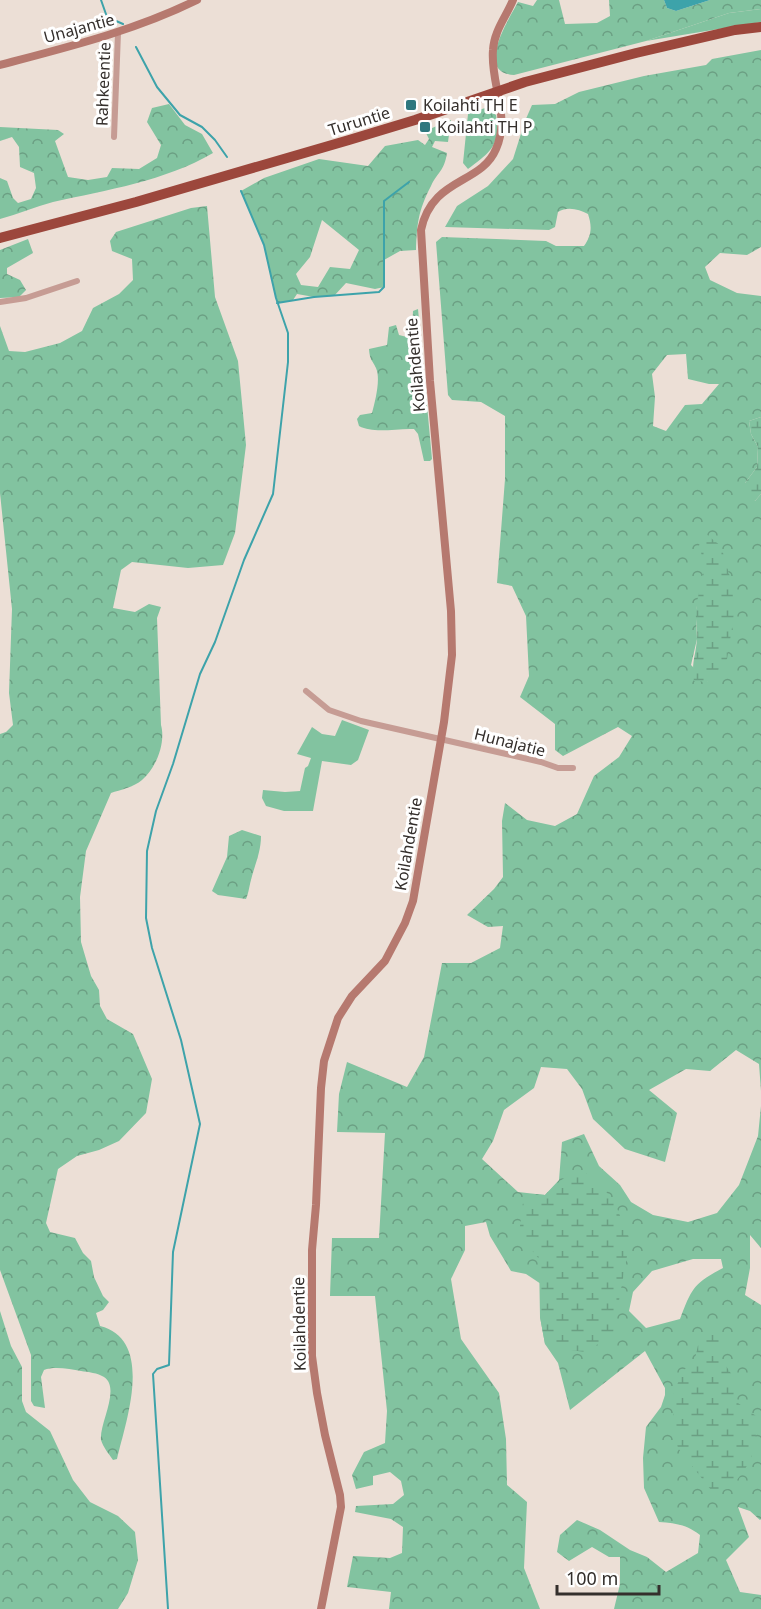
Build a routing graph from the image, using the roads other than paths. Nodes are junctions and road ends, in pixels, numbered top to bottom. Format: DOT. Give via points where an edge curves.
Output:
graph roads {
  1 [pos="197,0"];
  2 [pos="513,0"];
  3 [pos="761,27"];
  4 [pos="118,33"];
  5 [pos="0,65"];
  6 [pos="498,91"];
  7 [pos="114,136"];
  8 [pos="0,238"];
  9 [pos="77,281"];
  10 [pos="0,302"];
  11 [pos="306,691"];
  12 [pos="442,739"];
  13 [pos="573,768"];
  14 [pos="321,1609"];
  1 -- 4 [label="street, Unajantie"];
  2 -- 6 [label="street, Koilahdentie" via="493,48"];
  3 -- 6 [label="highway, Turuntie" via="636,52"];
  4 -- 5 [label="street, Unajantie"];
  4 -- 7 [label="street, Rahkeentie"];
  6 -- 8 [label="highway, Turuntie" via="327,147"];
  6 -- 12 [label="street, Koilahdentie" via="503,126 495,152 484,166 432,202 421,230 451,611 452,656"];
  9 -- 10 [label="street"];
  11 -- 12 [label="street, Hunajatie" via="329,710"];
  12 -- 13 [label="street, Hunajatie" via="558,768"];
  12 -- 14 [label="street, Koilahdentie" via="413,901 405,923 385,961 352,996 338,1018 324,1061 312,1250 312,1356 341,1507"];
}
